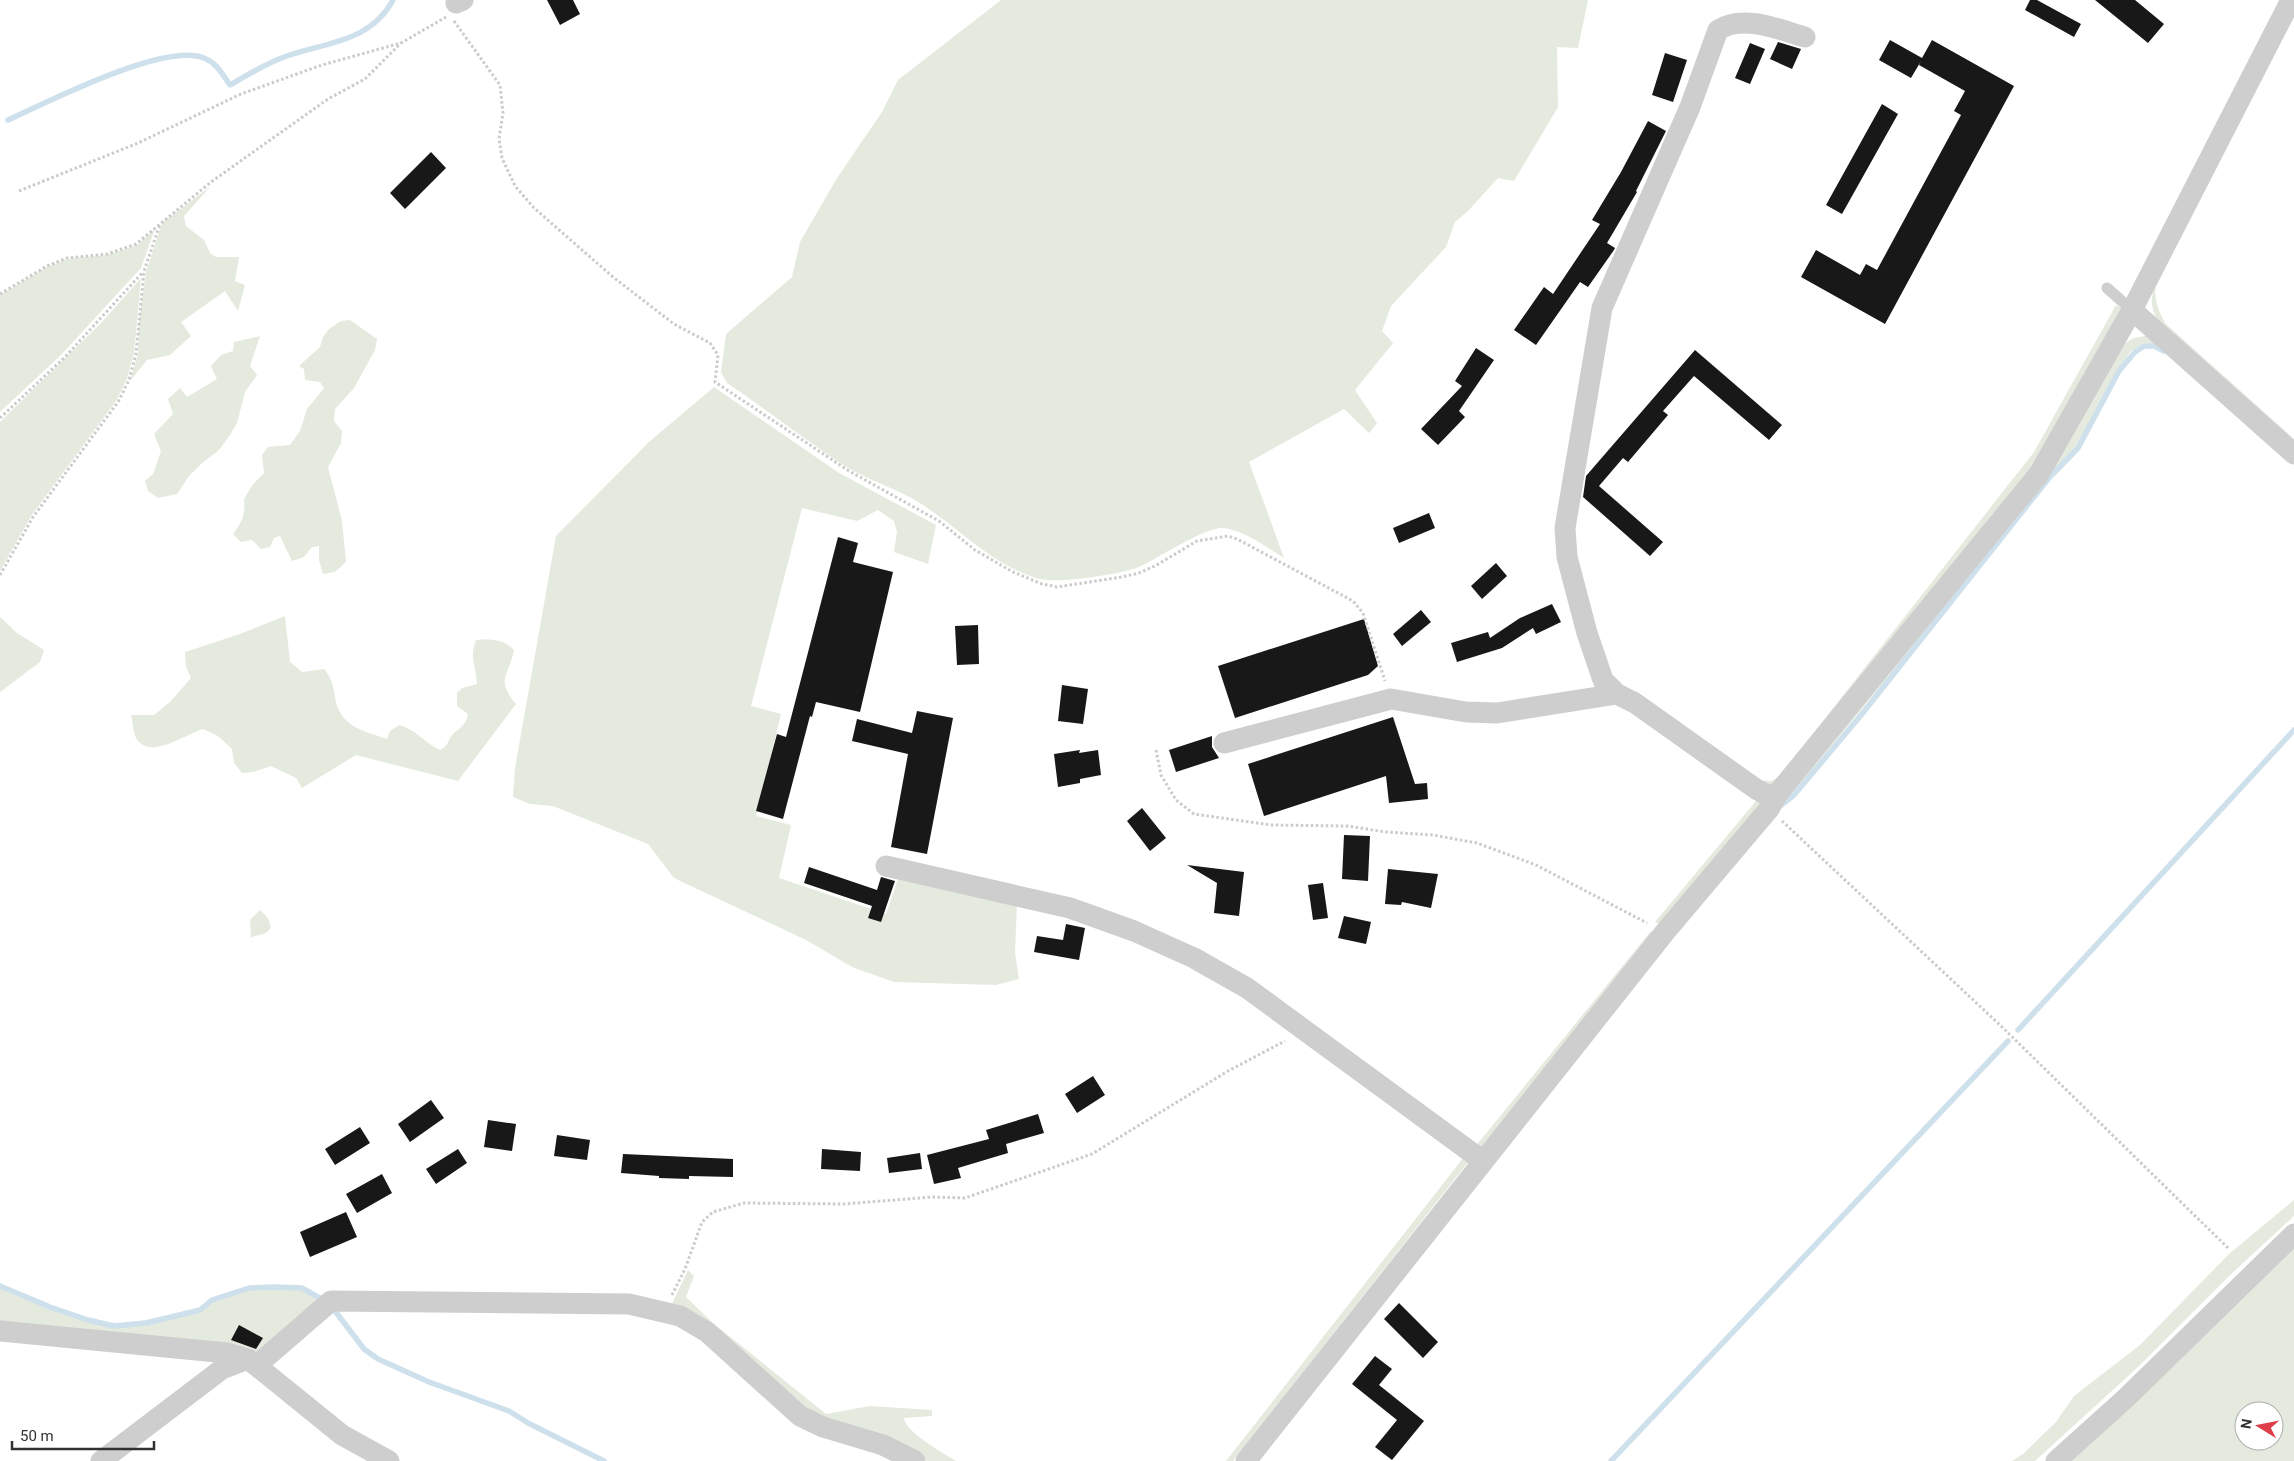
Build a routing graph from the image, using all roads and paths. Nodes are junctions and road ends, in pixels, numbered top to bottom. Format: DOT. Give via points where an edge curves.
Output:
graph roads {
  1 [pos="2291,0"];
  2 [pos="456,6"];
  3 [pos="1805,37"];
  4 [pos="401,43"];
  5 [pos="19,191"];
  6 [pos="160,223"];
  7 [pos="144,271"];
  8 [pos="2107,288"];
  9 [pos="0,294"];
  10 [pos="2132,310"];
  11 [pos="0,418"];
  12 [pos="2294,454"];
  13 [pos="0,575"];
  14 [pos="1617,694"];
  15 [pos="1391,699"];
  16 [pos="1224,742"];
  17 [pos="1156,750"];
  18 [pos="1774,801"];
  19 [pos="886,866"];
  20 [pos="1665,932"];
  21 [pos="1306,1029"];
  22 [pos="1483,1161"];
  23 [pos="2294,1234"];
  24 [pos="2229,1249"];
  25 [pos="664,1312"];
  26 [pos="0,1331"];
  27 [pos="253,1362"];
  28 [pos="101,1461"];
  29 [pos="388,1461"];
  30 [pos="915,1461"];
  31 [pos="1246,1461"];
  32 [pos="2056,1461"];
  1 -- 10 [label="street"];
  2 -- 4 [label="path"];
  2 -- 15 [label="path" via="500,85 503,113 499,139 502,158 515,186 534,208 620,282 674,324 710,343 718,355 715,382 849,471 938,521 975,550 1042,584 1057,587 1131,575 1155,566 1197,541 1228,536 1237,539 1353,601 1363,614"];
  3 -- 14 [label="street" via="1742,22 1728,24 1718,30 1690,107 1602,308 1565,528 1567,557 1587,633 1603,680"];
  4 -- 5 [label="path" via="322,65 241,94 138,143"];
  4 -- 6 [label="path" via="365,79 289,126"];
  6 -- 7 [label="path"];
  6 -- 9 [label="path" via="136,244 107,254 67,258"];
  7 -- 11 [label="path" via="65,357"];
  7 -- 13 [label="path" via="136,354 129,380 118,402 33,517"];
  8 -- 10 [label="lane"];
  10 -- 12 [label="street"];
  10 -- 18 [label="street" via="2039,474"];
  14 -- 15 [label="street" via="1497,713 1466,712"];
  14 -- 18 [label="street" via="1635,702"];
  15 -- 16 [label="street"];
  17 -- 20 [label="path" via="1161,775 1176,800 1194,814 1271,825 1347,826 1477,843 1536,865"];
  18 -- 20 [label="street"];
  18 -- 24 [label="path"];
  19 -- 21 [label="street" via="1070,908 1126,928 1194,958 1240,984"];
  20 -- 22 [label="street"];
  21 -- 22 [label="street"];
  21 -- 25 [label="path" via="1228,1071 1092,1154 965,1198 844,1204 744,1203 713,1212 702,1222 685,1269"];
  22 -- 31 [label="street"];
  23 -- 32 [label="street" via="2126,1398"];
  25 -- 27 [label="street" via="629,1304 323,1308"];
  25 -- 30 [label="street" via="680,1316 708,1332 800,1416 822,1427 883,1445"];
  26 -- 27 [label="street" via="228,1353"];
  27 -- 28 [label="street" via="222,1369"];
  27 -- 29 [label="street" via="342,1435"];
}
